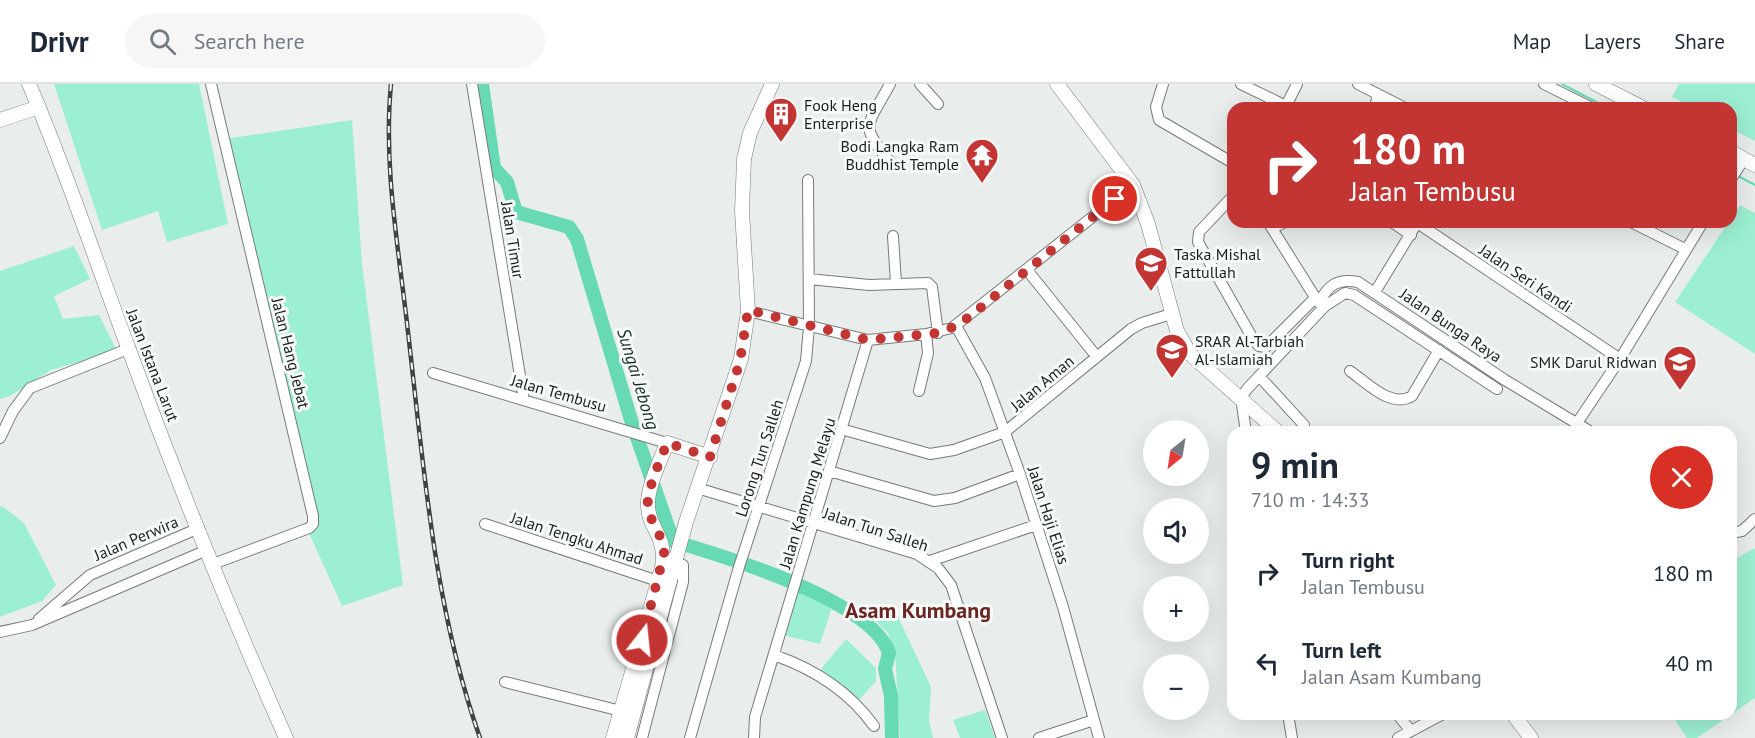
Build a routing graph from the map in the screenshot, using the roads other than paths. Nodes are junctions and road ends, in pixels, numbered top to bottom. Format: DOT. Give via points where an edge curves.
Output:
graph roads {
  1 [pos="29,84"];
  2 [pos="211,84"];
  3 [pos="472,84"];
  4 [pos="772,84"];
  5 [pos="890,84"];
  6 [pos="920,84"];
  7 [pos="1057,84"];
  8 [pos="1163,84"];
  9 [pos="1241,84"];
  10 [pos="1297,84"];
  11 [pos="1358,84"];
  12 [pos="1544,84"];
  13 [pos="1597,84"];
  14 [pos="1378,94"];
  15 [pos="1276,102"];
  16 [pos="1288,102"];
  17 [pos="1376,102"];
  18 [pos="1393,102"];
  19 [pos="1580,102"];
  20 [pos="1632,102"];
  21 [pos="938,104"];
  22 [pos="39,107"];
  23 [pos="0,120"];
  24 [pos="1227,160"];
  25 [pos="1750,162"];
  26 [pos="891,163"];
  27 [pos="1737,173"];
  28 [pos="808,180"];
  29 [pos="1133,185"];
  30 [pos="1227,202"];
  31 [pos="1273,228"];
  32 [pos="1401,228"];
  33 [pos="1414,228"];
  34 [pos="1426,228"];
  35 [pos="1643,228"];
  36 [pos="1699,228"];
  37 [pos="1411,235"];
  38 [pos="893,236"];
  39 [pos="1685,249"];
  40 [pos="1027,270"];
  41 [pos="809,279"];
  42 [pos="896,283"];
  43 [pos="1375,292"];
  44 [pos="1320,302"];
  45 [pos="748,310"];
  46 [pos="1171,314"];
  47 [pos="956,326"];
  48 [pos="809,327"];
  49 [pos="932,333"];
  50 [pos="868,340"];
  51 [pos="128,349"];
  52 [pos="1439,350"];
  53 [pos="1097,357"];
  54 [pos="1620,358"];
  55 [pos="1350,371"];
  56 [pos="433,373"];
  57 [pos="1259,376"];
  58 [pos="1497,389"];
  59 [pos="919,392"];
  60 [pos="1241,398"];
  61 [pos="524,400"];
  62 [pos="1577,423"];
  63 [pos="1304,425"];
  64 [pos="1245,426"];
  65 [pos="1271,426"];
  66 [pos="1582,426"];
  67 [pos="842,429"];
  68 [pos="1005,432"];
  69 [pos="0,438"];
  70 [pos="667,443"];
  71 [pos="710,457"];
  72 [pos="829,471"];
  73 [pos="1020,474"];
  74 [pos="701,489"];
  75 [pos="759,507"];
  76 [pos="1755,519"];
  77 [pos="485,524"];
  78 [pos="813,525"];
  79 [pos="1036,525"];
  80 [pos="199,528"];
  81 [pos="1737,532"];
  82 [pos="207,550"];
  83 [pos="682,558"];
  84 [pos="930,561"];
  85 [pos="213,564"];
  86 [pos="658,581"];
  87 [pos="669,597"];
  88 [pos="32,625"];
  89 [pos="0,632"];
  90 [pos="774,655"];
  91 [pos="250,657"];
  92 [pos="504,682"];
  93 [pos="621,711"];
  94 [pos="1094,720"];
  95 [pos="1289,720"];
  96 [pos="1402,720"];
  97 [pos="1432,720"];
  98 [pos="1518,720"];
  99 [pos="874,726"];
  100 [pos="1411,731"];
  101 [pos="277,738"];
  102 [pos="285,738"];
  103 [pos="613,738"];
  104 [pos="627,738"];
  105 [pos="635,738"];
  106 [pos="642,738"];
  107 [pos="690,738"];
  108 [pos="754,738"];
  109 [pos="1002,738"];
  110 [pos="1039,738"];
  111 [pos="1099,738"];
  112 [pos="1292,738"];
  113 [pos="1398,738"];
  114 [pos="1531,738"];
  1 -- 22 [label="main road, Jalan Istana Larut"];
  2 -- 85 [label="street, Jalan Hang Jebat" via="314,516 309,528"];
  3 -- 61 [label="street, Jalan Timur"];
  4 -- 45 [label="main road" via="750,133 744,159 742,211"];
  5 -- 26 [label="street" via="868,124 868,132"];
  6 -- 21 [label="street"];
  7 -- 29 [label="main road"];
  8 -- 24 [label="street" via="1156,107 1158,120"];
  9 -- 15 [label="street"];
  10 -- 16 [label="street"];
  11 -- 14 [label="street"];
  12 -- 19 [label="street"];
  13 -- 20 [label="main road"];
  14 -- 17 [label="street"];
  14 -- 18 [label="street"];
  22 -- 23 [label="main road"];
  22 -- 51 [label="main road, Jalan Istana Larut"];
  25 -- 27 [label="street"];
  28 -- 41 [label="street, Lorong Tun Salleh"];
  29 -- 40 [label="street"];
  29 -- 46 [label="main road" via="1148,224"];
  30 -- 44 [label="street" via="1199,232 1198,242 1252,339 1266,347"];
  31 -- 44 [label="street"];
  32 -- 37 [label="street"];
  33 -- 37 [label="street"];
  34 -- 54 [label="street, Jalan Seri Kandi"];
  35 -- 39 [label="street"];
  36 -- 39 [label="street"];
  37 -- 43 [label="street"];
  38 -- 42 [label="street"];
  39 -- 54 [label="street"];
  40 -- 47 [label="street"];
  40 -- 53 [label="street, Jalan Aman"];
  41 -- 42 [label="street" via="869,285"];
  41 -- 48 [label="street, Lorong Tun Salleh"];
  42 -- 49 [label="street" via="921,282 932,287"];
  43 -- 44 [label="street, Jalan Bunga Raya" via="1358,282 1342,281 1327,288"];
  43 -- 62 [label="street, Jalan Bunga Raya" via="1505,380"];
  44 -- 52 [label="street, Jalan Bunga Raya" via="1354,295"];
  44 -- 57 [label="street, Jalan Bunga Raya"];
  45 -- 48 [label="street"];
  45 -- 71 [label="main road" via="740,361"];
  46 -- 53 [label="street, Jalan Aman" via="1136,326"];
  46 -- 60 [label="main road" via="1190,354"];
  47 -- 49 [label="street"];
  47 -- 68 [label="street, Jalan Haji Elias" via="985,378"];
  48 -- 50 [label="street"];
  48 -- 75 [label="street, Lorong Tun Salleh" via="801,380"];
  49 -- 50 [label="street"];
  49 -- 59 [label="street"];
  50 -- 67 [label="street, Jalan Kampung Melayu"];
  51 -- 69 [label="street" via="30,388"];
  51 -- 80 [label="main road, Jalan Istana Larut"];
  52 -- 55 [label="street" via="1406,400 1391,398"];
  52 -- 58 [label="street, Jalan Bunga Raya"];
  53 -- 68 [label="street, Jalan Aman"];
  54 -- 62 [label="street"];
  56 -- 61 [label="street, Jalan Tembusu"];
  57 -- 60 [label="street, Jalan Bunga Raya"];
  57 -- 63 [label="street"];
  60 -- 64 [label="street"];
  60 -- 65 [label="main road"];
  61 -- 70 [label="street, Jalan Tembusu"];
  62 -- 66 [label="street, Jalan Bunga Raya"];
  67 -- 68 [label="street, Jalan Aman" via="930,454 946,453"];
  67 -- 72 [label="street, Jalan Kampung Melayu"];
  68 -- 73 [label="street, Jalan Haji Elias"];
  70 -- 71 [label="main road, Jalan Tembusu"];
  70 -- 86 [label="main road" via="648,498 648,510 664,548"];
  71 -- 74 [label="main road"];
  72 -- 73 [label="street" via="934,501 955,498"];
  72 -- 78 [label="street, Jalan Kampung Melayu"];
  73 -- 79 [label="street, Jalan Haji Elias"];
  74 -- 75 [label="street, Jalan Tun Salleh"];
  74 -- 83 [label="main road"];
  75 -- 78 [label="street, Jalan Tun Salleh"];
  75 -- 107 [label="street, Lorong Tun Salleh"];
  76 -- 81 [label="street"];
  77 -- 86 [label="street, Jalan Tengku Ahmad"];
  78 -- 84 [label="street, Jalan Tun Salleh"];
  78 -- 90 [label="street, Jalan Kampung Melayu"];
  79 -- 84 [label="street"];
  79 -- 94 [label="street, Jalan Haji Elias"];
  80 -- 82 [label="main road, Jalan Istana Larut"];
  80 -- 88 [label="street, Jalan Perwira" via="90,575"];
  82 -- 85 [label="main road, Jalan Istana Larut"];
  82 -- 88 [label="street, Jalan Perwira"];
  83 -- 87 [label="main road"];
  83 -- 106 [label="street" via="683,582"];
  84 -- 109 [label="street, Jalan Tun Salleh" via="951,585 961,609"];
  85 -- 91 [label="main road, Jalan Istana Larut"];
  86 -- 93 [label="main road"];
  87 -- 104 [label="main road"];
  87 -- 105 [label="main road"];
  88 -- 89 [label="street, Jalan Perwira"];
  90 -- 99 [label="street" via="832,684"];
  90 -- 108 [label="street, Jalan Kampung Melayu"];
  91 -- 101 [label="main road, Jalan Istana Larut"];
  91 -- 102 [label="main road, Jalan Istana Larut"];
  92 -- 93 [label="street"];
  93 -- 103 [label="main road"];
  94 -- 110 [label="street"];
  94 -- 111 [label="street, Jalan Haji Elias"];
  95 -- 112 [label="street"];
  96 -- 100 [label="street"];
  97 -- 100 [label="street"];
  98 -- 114 [label="main road"];
  100 -- 113 [label="street"];
}
